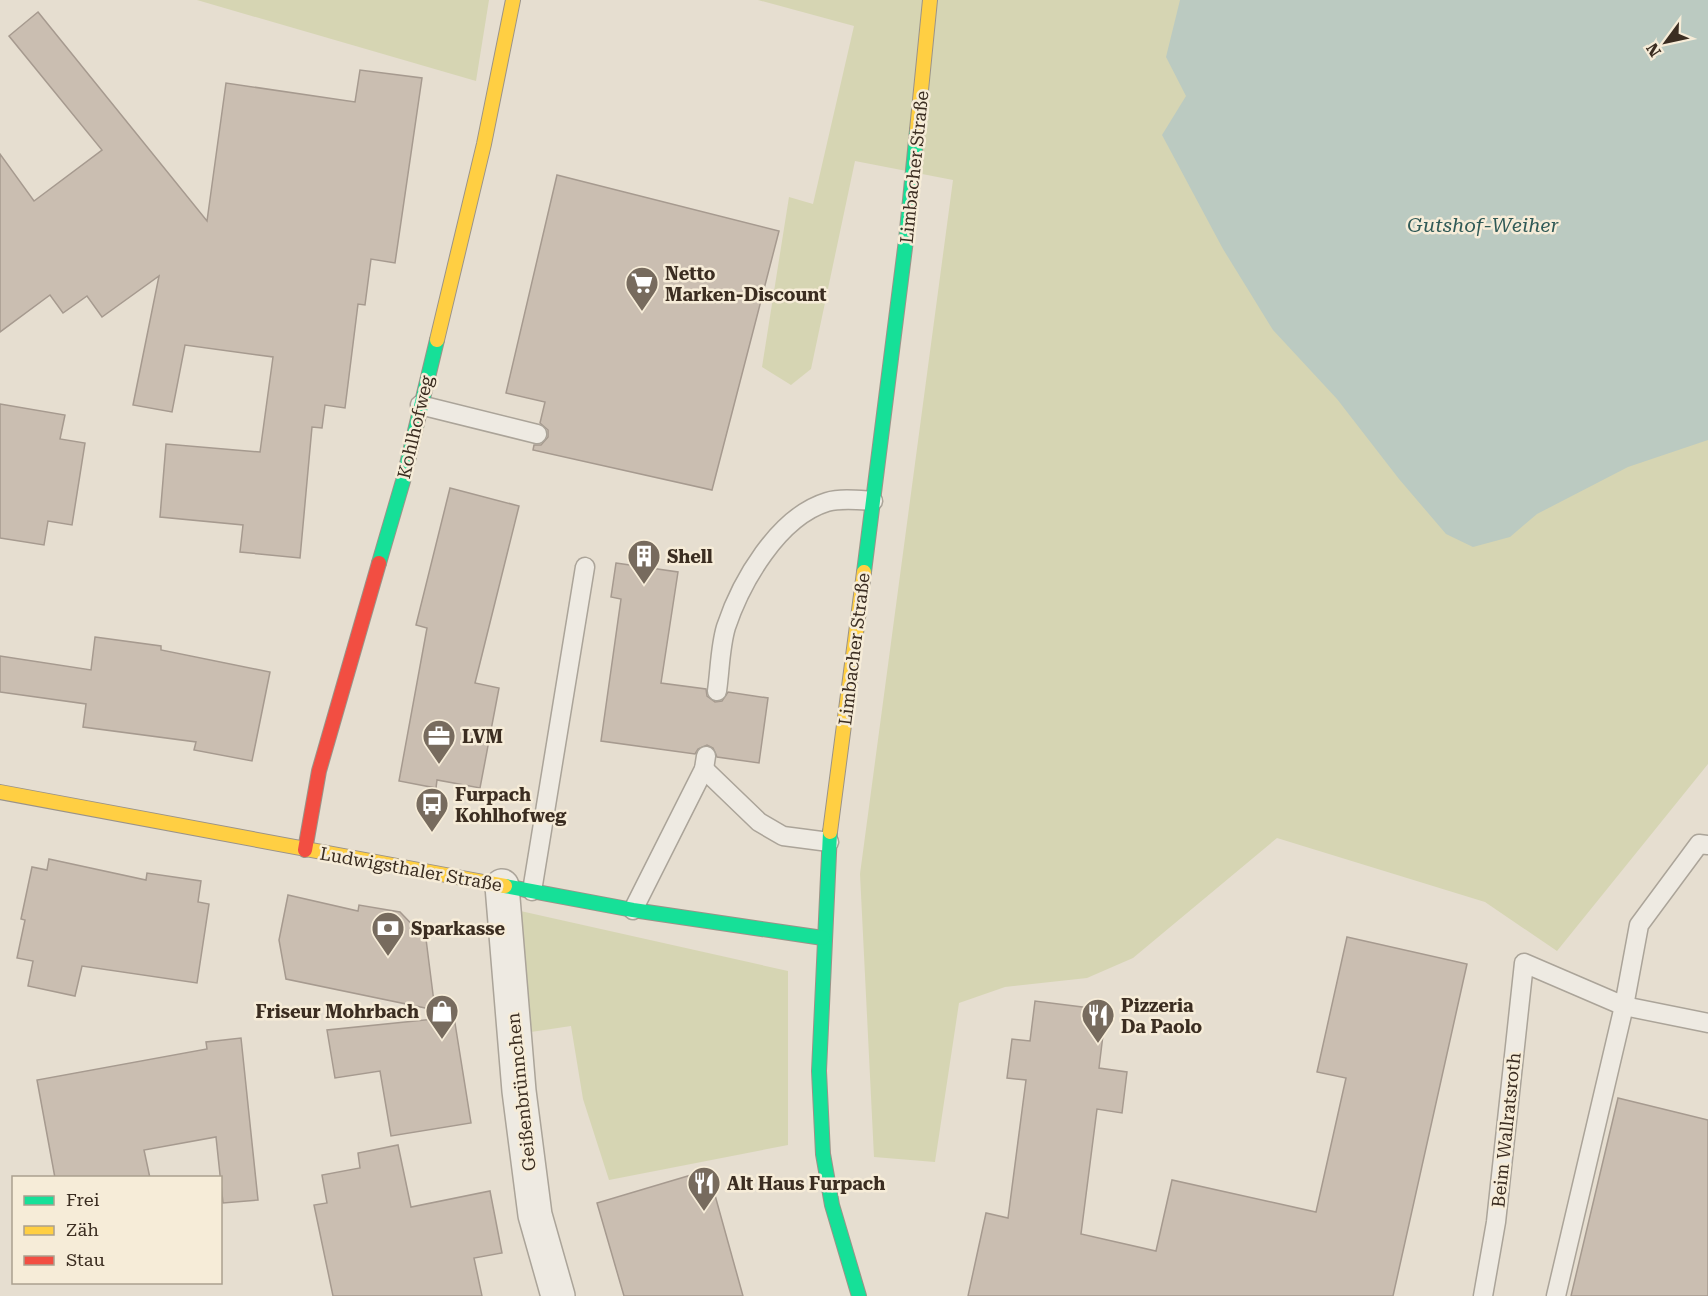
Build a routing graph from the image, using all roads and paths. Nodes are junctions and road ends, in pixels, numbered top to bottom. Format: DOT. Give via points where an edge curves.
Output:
graph roads {
  1 [pos="513,0"];
  2 [pos="930,0"];
  3 [pos="420,405"];
  4 [pos="537,434"];
  5 [pos="873,501"];
  6 [pos="585,567"];
  7 [pos="717,691"];
  8 [pos="0,792"];
  9 [pos="829,842"];
  10 [pos="1708,845"];
  11 [pos="305,850"];
  12 [pos="517,889"];
  13 [pos="633,910"];
  14 [pos="823,938"];
  15 [pos="1624,1006"];
  16 [pos="1708,1023"];
  17 [pos="558,1296"];
  18 [pos="859,1296"];
  19 [pos="1483,1296"];
  20 [pos="1556,1296"];
  1 -- 3 [label="street, Kohlhofweg" via="484,144"];
  2 -- 5 [label="street, Limbacher Straße" via="906,240"];
  3 -- 4 [label="lane"];
  3 -- 11 [label="street, Kohlhofweg" via="403,481 319,771"];
  5 -- 7 [label="lane" via="828,501 812,508 783,531 745,578 725,629"];
  5 -- 9 [label="street, Limbacher Straße"];
  6 -- 12 [label="lane"];
  8 -- 11 [label="street, Ludwigsthaler Straße"];
  9 -- 13 [label="lane" via="783,836 759,822 705,762"];
  9 -- 14 [label="street, Limbacher Straße"];
  10 -- 15 [label="lane" via="1700,844 1639,925"];
  11 -- 12 [label="street, Ludwigsthaler Straße"];
  12 -- 13 [label="street, Ludwigsthaler Straße"];
  12 -- 17 [label="street, Geißenbrünnchen" via="518,1080 535,1215"];
  13 -- 14 [label="street, Ludwigsthaler Straße"];
  14 -- 18 [label="street, Limbacher Straße" via="819,1071 822,1154 832,1205"];
  15 -- 16 [label="lane"];
  15 -- 19 [label="lane, Beim Wallratsroth" via="1524,963 1496,1222"];
  15 -- 20 [label="lane"];
}
